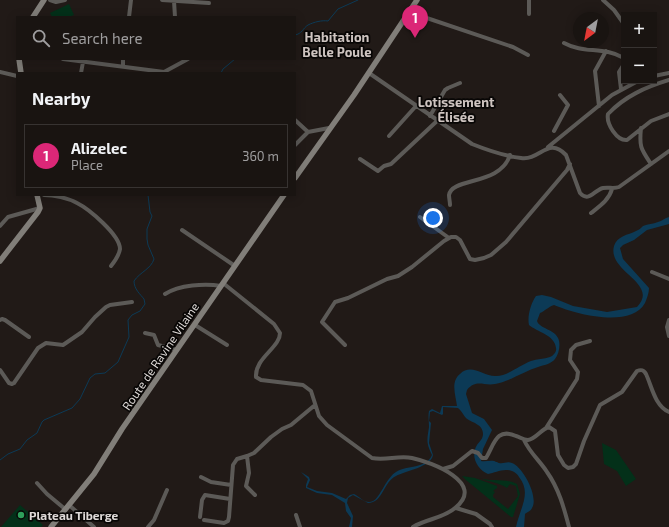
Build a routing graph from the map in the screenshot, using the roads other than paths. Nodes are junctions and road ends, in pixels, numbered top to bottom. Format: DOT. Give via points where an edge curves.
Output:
graph roads {
  1 [pos="44,0"];
  2 [pos="50,0"];
  3 [pos="65,0"];
  4 [pos="130,0"];
  5 [pos="162,0"];
  6 [pos="417,0"];
  7 [pos="529,0"];
  8 [pos="603,0"];
  9 [pos="174,1"];
  10 [pos="209,3"];
  11 [pos="409,12"];
  12 [pos="529,14"];
  13 [pos="34,16"];
  14 [pos="129,16"];
  15 [pos="175,16"];
  16 [pos="621,20"];
  17 [pos="564,43"];
  18 [pos="606,51"];
  19 [pos="528,55"];
  20 [pos="621,56"];
  21 [pos="19,60"];
  22 [pos="70,60"];
  23 [pos="123,60"];
  24 [pos="186,60"];
  25 [pos="83,62"];
  26 [pos="123,66"];
  27 [pos="621,69"];
  28 [pos="0,72"];
  29 [pos="21,72"];
  30 [pos="81,72"];
  31 [pos="164,72"];
  32 [pos="164,72"];
  33 [pos="369,73"];
  34 [pos="669,73"];
  35 [pos="16,76"];
  36 [pos="657,76"];
  37 [pos="669,80"];
  38 [pos="460,83"];
  39 [pos="632,84"];
  40 [pos="658,84"];
  41 [pos="621,89"];
  42 [pos="560,95"];
  43 [pos="416,106"];
  44 [pos="598,106"];
  45 [pos="669,114"];
  46 [pos="430,116"];
  47 [pos="296,121"];
  48 [pos="437,121"];
  49 [pos="329,128"];
  50 [pos="641,128"];
  51 [pos="554,131"];
  52 [pos="308,132"];
  53 [pos="389,136"];
  54 [pos="296,144"];
  55 [pos="547,147"];
  56 [pos="669,151"];
  57 [pos="510,155"];
  58 [pos="360,159"];
  59 [pos="570,164"];
  60 [pos="651,164"];
  61 [pos="296,177"];
  62 [pos="612,189"];
  63 [pos="37,196"];
  64 [pos="49,196"];
  65 [pos="283,196"];
  66 [pos="450,205"];
  67 [pos="40,208"];
  68 [pos="591,213"];
  69 [pos="420,217"];
  70 [pos="2,220"];
  71 [pos="0,226"];
  72 [pos="182,230"];
  73 [pos="449,238"];
  74 [pos="0,261"];
  75 [pos="112,266"];
  76 [pos="235,266"];
  77 [pos="652,272"];
  78 [pos="669,279"];
  79 [pos="222,284"];
  80 [pos="165,294"];
  81 [pos="132,302"];
  82 [pos="0,320"];
  83 [pos="669,320"];
  84 [pos="195,325"];
  85 [pos="145,333"];
  86 [pos="669,336"];
  87 [pos="29,337"];
  88 [pos="590,341"];
  89 [pos="227,345"];
  90 [pos="345,345"];
  91 [pos="177,350"];
  92 [pos="0,370"];
  93 [pos="315,405"];
  94 [pos="669,412"];
  95 [pos="546,428"];
  96 [pos="524,440"];
  97 [pos="247,456"];
  98 [pos="443,469"];
  99 [pos="201,477"];
  100 [pos="37,483"];
  101 [pos="231,485"];
  102 [pos="167,490"];
  103 [pos="255,495"];
  104 [pos="230,499"];
  105 [pos="67,507"];
  106 [pos="456,508"];
  107 [pos="296,515"];
  108 [pos="200,517"];
  109 [pos="204,520"];
  110 [pos="51,527"];
  111 [pos="94,527"];
  112 [pos="148,527"];
  113 [pos="300,527"];
  114 [pos="413,527"];
  115 [pos="492,527"];
  116 [pos="569,527"];
  1 -- 13 [label="main road"];
  2 -- 3 [label="street"];
  4 -- 14 [label="street"];
  5 -- 9 [label="street"];
  6 -- 11 [label="main road"];
  7 -- 12 [label="street"];
  8 -- 16 [label="street"];
  9 -- 10 [label="street"];
  9 -- 15 [label="street"];
  11 -- 19 [label="street" via="513,47"];
  11 -- 33 [label="main road"];
  17 -- 18 [label="street" via="573,48"];
  18 -- 20 [label="street"];
  18 -- 44 [label="street" via="595,71"];
  21 -- 29 [label="main road"];
  22 -- 25 [label="street"];
  23 -- 26 [label="street"];
  24 -- 31 [label="street"];
  25 -- 26 [label="street"];
  25 -- 30 [label="street"];
  26 -- 32 [label="street"];
  27 -- 41 [label="street"];
  28 -- 35 [label="street"];
  33 -- 43 [label="street"];
  33 -- 49 [label="main road"];
  34 -- 36 [label="street"];
  37 -- 40 [label="street"];
  38 -- 46 [label="street" via="445,90"];
  39 -- 41 [label="street"];
  40 -- 50 [label="street" via="625,98 608,114 610,126 620,139 628,140"];
  41 -- 44 [label="street"];
  42 -- 51 [label="street" via="568,105"];
  43 -- 46 [label="street"];
  43 -- 53 [label="street"];
  44 -- 55 [label="street"];
  45 -- 50 [label="street"];
  46 -- 48 [label="street"];
  47 -- 52 [label="street"];
  48 -- 57 [label="street" via="472,144"];
  48 -- 58 [label="street" via="391,164 378,171"];
  49 -- 52 [label="street"];
  49 -- 61 [label="main road"];
  50 -- 60 [label="street" via="642,152"];
  52 -- 54 [label="street"];
  55 -- 57 [label="street" via="539,154 527,158"];
  55 -- 59 [label="street" via="561,150"];
  56 -- 60 [label="street"];
  57 -- 66 [label="street" via="507,163 491,176 468,182 452,191 449,195"];
  59 -- 62 [label="street" via="580,193 584,197 589,197 603,188"];
  59 -- 73 [label="street" via="506,242 491,255 470,259 460,240 456,237"];
  60 -- 62 [label="street" via="620,187"];
  62 -- 68 [label="street" via="606,200"];
  63 -- 67 [label="main road"];
  64 -- 75 [label="street" via="76,202 103,224 120,248"];
  65 -- 76 [label="main road, Route de Ravine Vilaine"];
  67 -- 70 [label="street"];
  67 -- 74 [label="main road" via="35,218"];
  69 -- 73 [label="street"];
  70 -- 71 [label="street"];
  72 -- 76 [label="street"];
  73 -- 90 [label="street" via="398,276 335,302 322,322"];
  76 -- 79 [label="main road, Route de Ravine Vilaine"];
  77 -- 78 [label="street"];
  79 -- 80 [label="street" via="178,288"];
  79 -- 84 [label="main road, Route de Ravine Vilaine"];
  79 -- 93 [label="street" via="279,328 278,341 257,368 256,377 261,380 303,385 311,391"];
  81 -- 92 [label="street" via="106,307 82,332 63,345 46,343 38,348 14,383 9,383"];
  82 -- 87 [label="street" via="5,320"];
  83 -- 86 [label="street"];
  84 -- 89 [label="street"];
  84 -- 91 [label="main road, Route de Ravine Vilaine"];
  85 -- 91 [label="street" via="154,335 158,345"];
  88 -- 95 [label="street" via="576,345 571,350 570,360 577,369 577,379"];
  91 -- 105 [label="main road, Route de Ravine Vilaine" via="94,474"];
  93 -- 97 [label="street"];
  93 -- 98 [label="street" via="319,416 327,425 372,458 380,460 411,457"];
  94 -- 95 [label="street" via="660,406 646,374 641,370 622,392 600,405 573,467 568,468 564,465 558,455 555,431"];
  95 -- 96 [label="street" via="534,438"];
  96 -- 98 [label="street" via="508,433 502,434 494,442 486,458 472,451 453,466"];
  96 -- 116 [label="street" via="558,489"];
  97 -- 101 [label="street" via="234,462"];
  97 -- 103 [label="street" via="249,473 246,486"];
  98 -- 106 [label="street" via="462,482 464,488 463,500"];
  99 -- 101 [label="street" via="211,482"];
  100 -- 105 [label="street" via="46,494"];
  101 -- 104 [label="street"];
  102 -- 112 [label="street" via="154,520"];
  104 -- 108 [label="street" via="204,496"];
  104 -- 109 [label="street" via="228,521 224,523"];
  105 -- 110 [label="main road, Route de Ravine Vilaine"];
  105 -- 111 [label="street"];
  106 -- 114 [label="street"];
  106 -- 115 [label="street" via="476,514"];
  107 -- 113 [label="street"];
}
